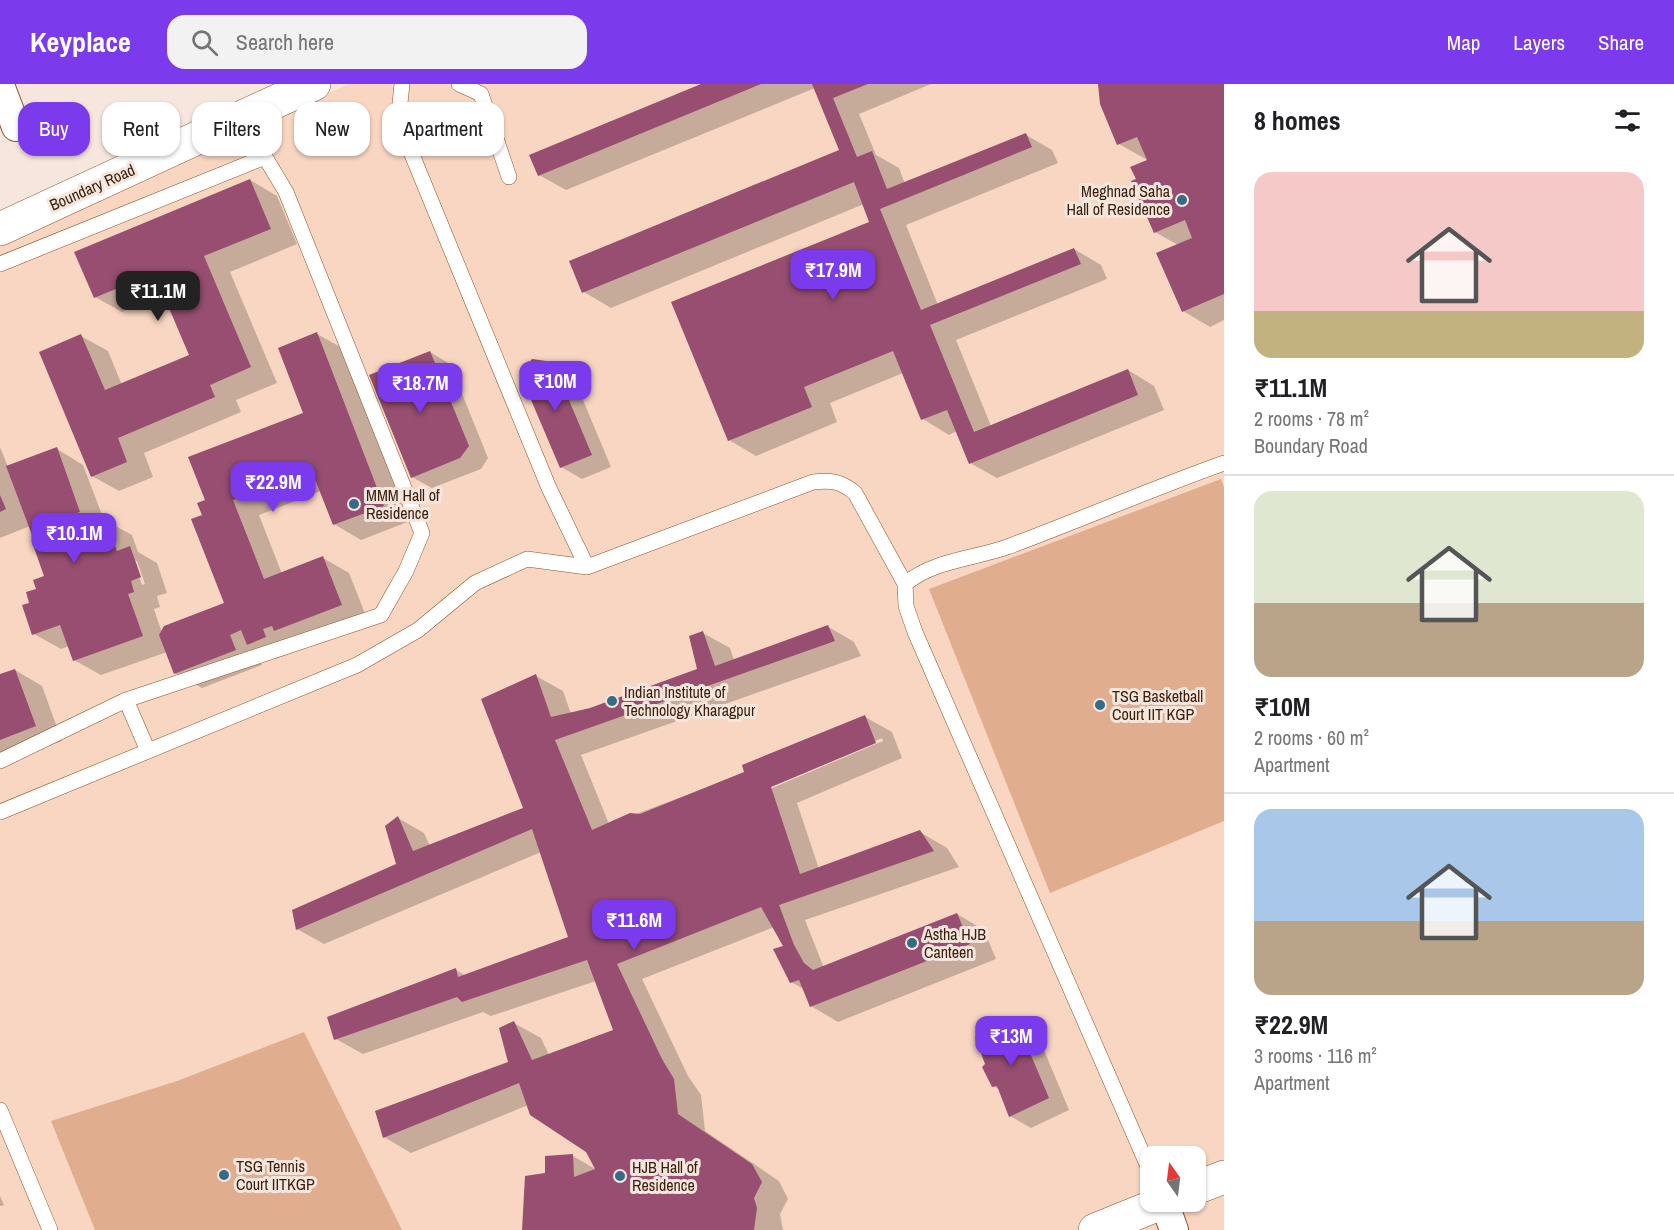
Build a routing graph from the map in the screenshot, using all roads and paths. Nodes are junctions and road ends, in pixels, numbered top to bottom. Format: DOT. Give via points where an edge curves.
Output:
graph roads {
  1 [pos="314,84"];
  2 [pos="402,84"];
  3 [pos="459,84"];
  4 [pos="0,86"];
  5 [pos="16,128"];
  6 [pos="509,177"];
  7 [pos="0,229"];
  8 [pos="0,264"];
  9 [pos="1224,463"];
  10 [pos="587,567"];
  11 [pos="905,584"];
  12 [pos="126,700"];
  13 [pos="148,751"];
  14 [pos="0,761"];
  15 [pos="0,812"];
  16 [pos="0,1110"];
  17 [pos="1140,1148"];
  18 [pos="1224,1176"];
  19 [pos="1206,1184"];
  20 [pos="1140,1212"];
  21 [pos="1168,1212"];
  22 [pos="50,1230"];
  23 [pos="1095,1230"];
  24 [pos="1174,1230"];
  1 -- 7 [label="main road, Boundary Road"];
  2 -- 10 [label="lane" via="399,113 406,140 549,488"];
  3 -- 6 [label="lane" via="481,94"];
  4 -- 5 [label="street"];
  8 -- 12 [label="lane" via="265,157 286,192 422,533 381,615"];
  9 -- 11 [label="lane" via="1004,548 933,567"];
  10 -- 11 [label="lane" via="792,488 831,480 855,493"];
  10 -- 13 [label="lane" via="528,559 475,583 418,630 357,666"];
  11 -- 17 [label="lane" via="906,606 915,632"];
  12 -- 13 [label="lane"];
  12 -- 14 [label="lane"];
  13 -- 15 [label="lane"];
  16 -- 22 [label="lane"];
  18 -- 19 [label="main road"];
  20 -- 23 [label="main road"];
  21 -- 24 [label="street"];
}
